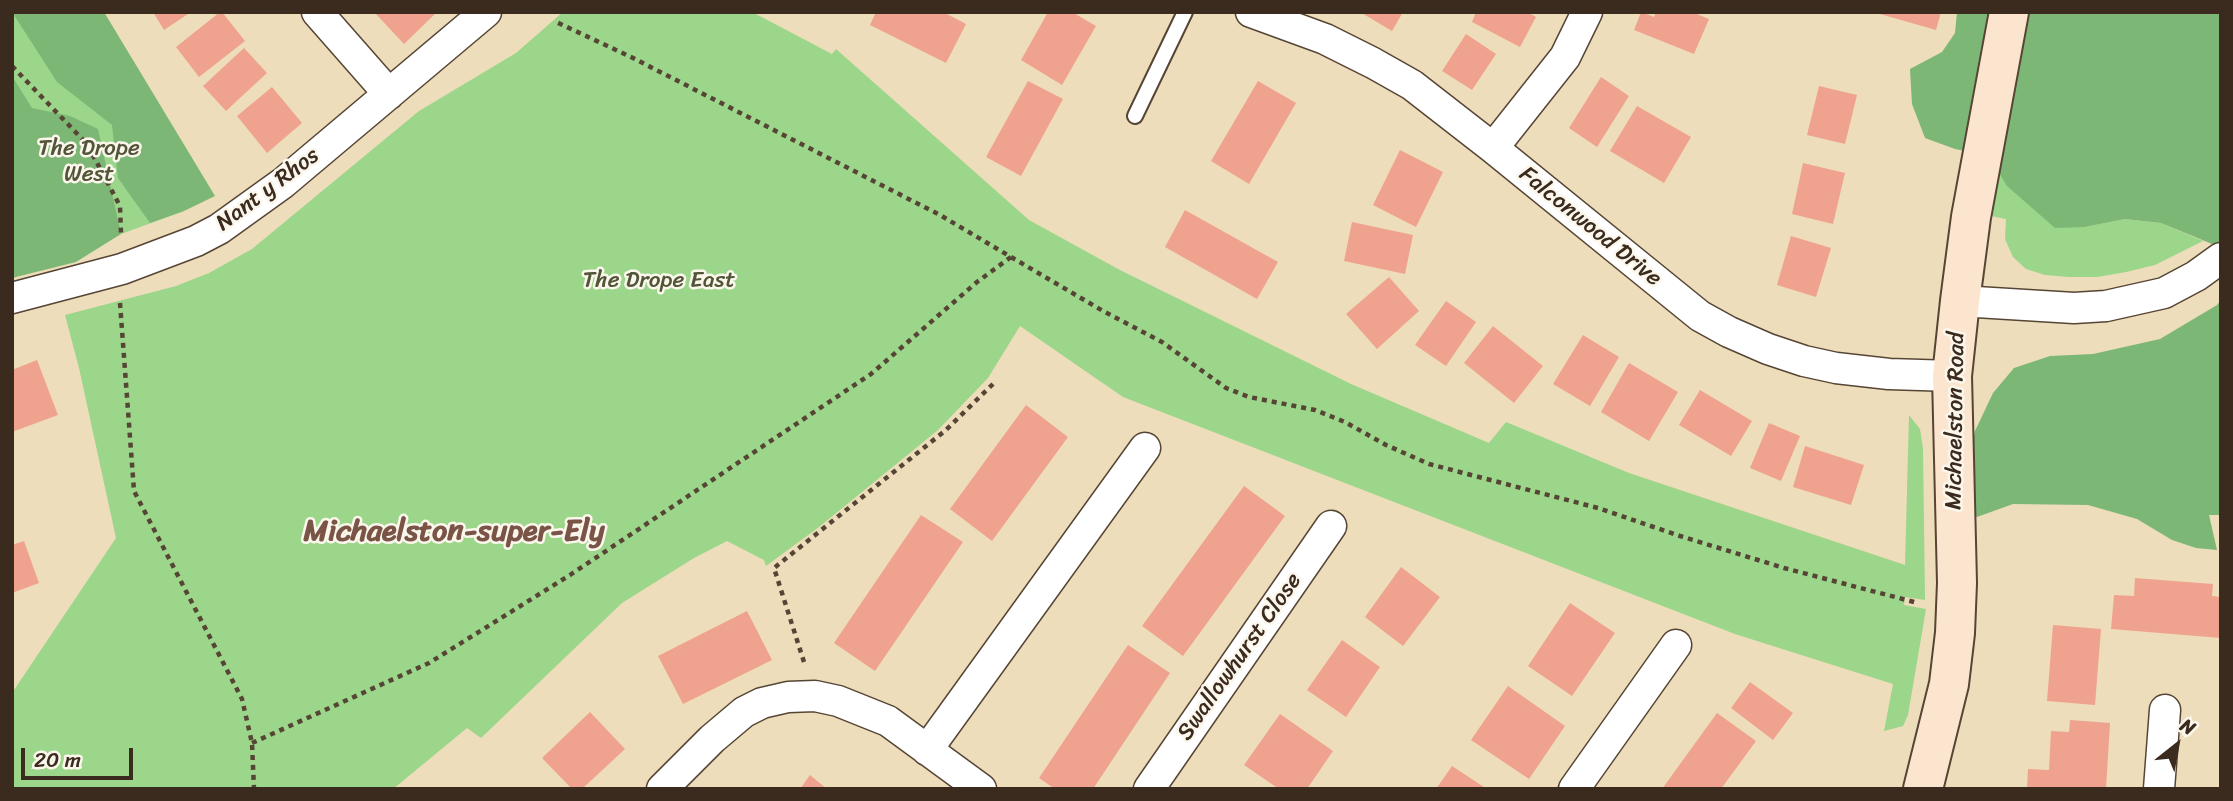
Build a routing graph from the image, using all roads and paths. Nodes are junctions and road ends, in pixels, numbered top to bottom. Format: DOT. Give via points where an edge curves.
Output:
graph roads {
  1 [pos="317,12"];
  2 [pos="486,12"];
  3 [pos="1185,12"];
  4 [pos="1251,12"];
  5 [pos="1587,12"];
  6 [pos="2009,12"];
  7 [pos="554,21"];
  8 [pos="12,65"];
  9 [pos="389,94"];
  10 [pos="1135,116"];
  11 [pos="1493,148"];
  12 [pos="121,234"];
  13 [pos="1011,257"];
  14 [pos="2221,258"];
  15 [pos="12,298"];
  16 [pos="1960,301"];
  17 [pos="120,302"];
  18 [pos="1952,376"];
  19 [pos="993,384"];
  20 [pos="1144,448"];
  21 [pos="1331,526"];
  22 [pos="1930,606"];
  23 [pos="1676,645"];
  24 [pos="814,696"];
  25 [pos="2165,710"];
  26 [pos="252,743"];
  27 [pos="927,750"];
  28 [pos="254,789"];
  29 [pos="662,789"];
  30 [pos="981,789"];
  31 [pos="1149,789"];
  32 [pos="1574,789"];
  33 [pos="1923,789"];
  34 [pos="2159,789"];
  1 -- 9 [label="street"];
  2 -- 9 [label="street, Nant y Rhos"];
  3 -- 10 [label="lane"];
  4 -- 11 [label="street, Falconwood Drive" via="1325,39 1373,63 1412,85"];
  5 -- 11 [label="street" via="1565,57"];
  6 -- 16 [label="street, Michaelston Road"];
  7 -- 13 [label="path" via="940,215"];
  8 -- 12 [label="path" via="87,144 120,206"];
  9 -- 15 [label="street, Nant y Rhos" via="283,183 219,229 122,269"];
  11 -- 18 [label="street, Falconwood Drive" via="1700,316 1729,332 1792,357 1836,368"];
  13 -- 22 [label="path" via="1162,342 1226,388 1249,397 1325,414 1429,464 1598,508 1784,568"];
  13 -- 26 [label="path" via="871,374 570,575 429,663"];
  14 -- 16 [label="street" via="2164,293 2106,306"];
  16 -- 18 [label="street, Michaelston Road"];
  17 -- 26 [label="path" via="134,491 242,699"];
  18 -- 33 [label="street, Michaelston Road" via="1955,633 1949,684"];
  19 -- 24 [label="path" via="946,430 774,568"];
  20 -- 27 [label="street"];
  21 -- 31 [label="street, Swallowhurst Close"];
  23 -- 32 [label="street"];
  24 -- 27 [label="street" via="876,715"];
  24 -- 29 [label="street" via="788,697 744,712"];
  25 -- 34 [label="street"];
  26 -- 28 [label="path"];
  27 -- 30 [label="street"];
}
